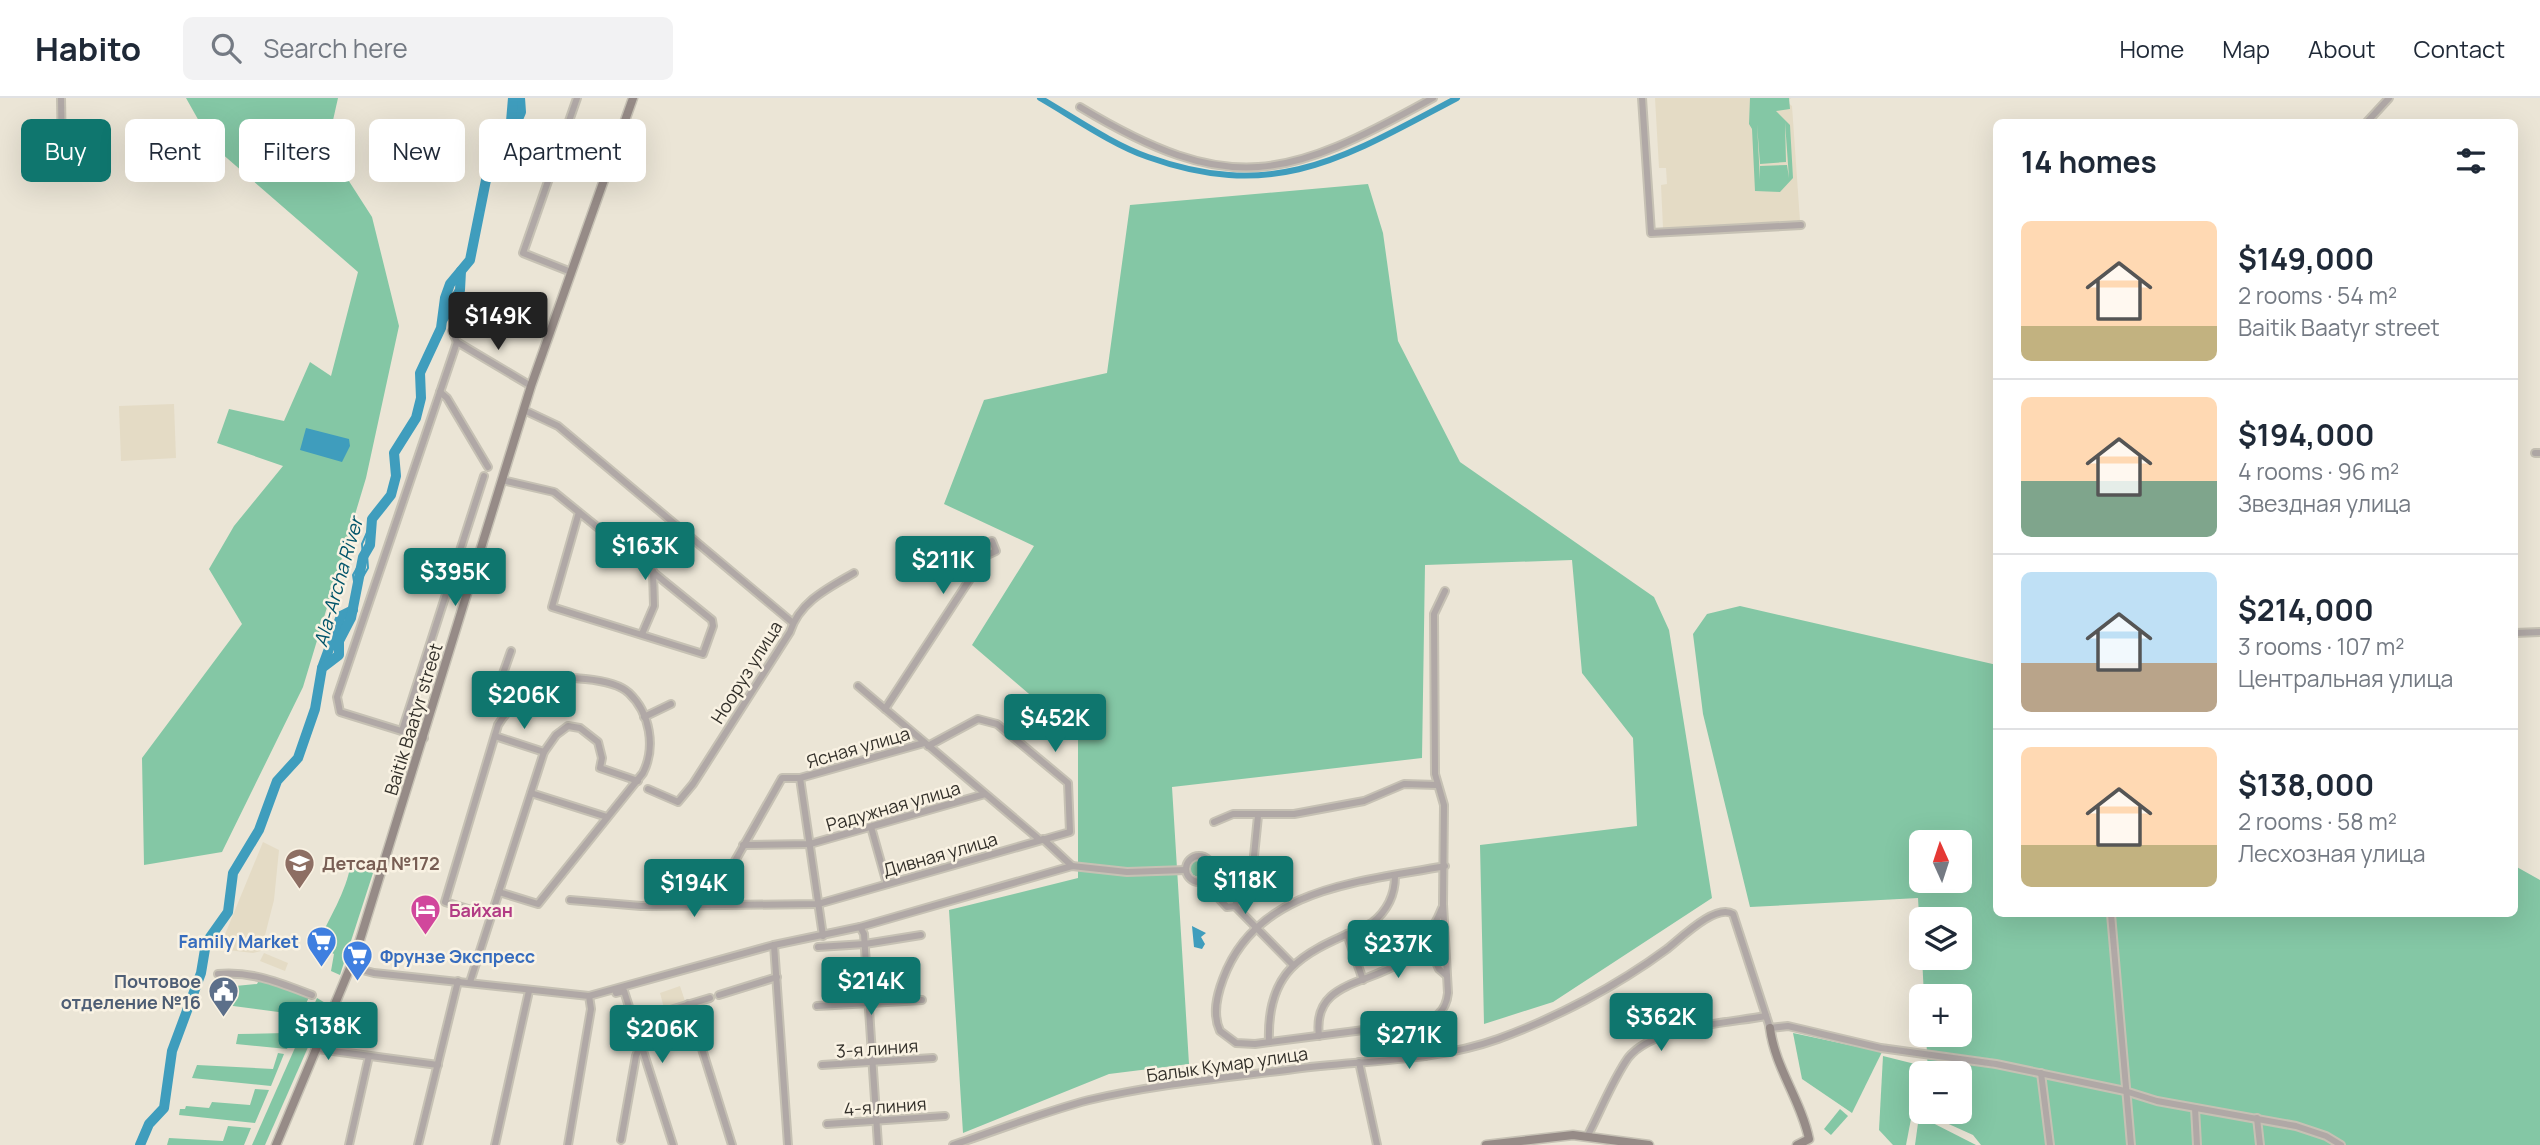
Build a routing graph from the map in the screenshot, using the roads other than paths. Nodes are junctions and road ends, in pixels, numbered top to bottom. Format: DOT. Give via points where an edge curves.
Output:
graph roads {
  1 [pos="61,98"];
  2 [pos="577,98"];
  3 [pos="633,98"];
  4 [pos="1433,98"];
  5 [pos="1642,98"];
  6 [pos="2389,98"];
  7 [pos="1080,107"];
  8 [pos="61,119"];
  9 [pos="2370,119"];
  10 [pos="1801,225"];
  11 [pos="571,272"];
  12 [pos="452,331"];
  13 [pos="457,342"];
  14 [pos="531,386"];
  15 [pos="440,392"];
  16 [pos="524,410"];
  17 [pos="488,467"];
  18 [pos="484,476"];
  19 [pos="502,480"];
  20 [pos="579,512"];
  21 [pos="985,556"];
  22 [pos="653,571"];
  23 [pos="854,573"];
  24 [pos="1445,591"];
  25 [pos="793,623"];
  26 [pos="2540,632"];
  27 [pos="2518,633"];
  28 [pos="642,635"];
  29 [pos="511,651"];
  30 [pos="858,686"];
  31 [pos="671,704"];
  32 [pos="885,709"];
  33 [pos="505,715"];
  34 [pos="645,717"];
  35 [pos="402,731"];
  36 [pos="495,736"];
  37 [pos="425,738"];
  38 [pos="926,744"];
  39 [pos="544,752"];
  40 [pos="800,778"];
  41 [pos="638,781"];
  42 [pos="1437,785"];
  43 [pos="648,789"];
  44 [pos="531,793"];
  45 [pos="985,794"];
  46 [pos="1258,816"];
  47 [pos="607,817"];
  48 [pos="1214,822"];
  49 [pos="871,827"];
  50 [pos="1070,832"];
  51 [pos="1042,840"];
  52 [pos="810,844"];
  53 [pos="743,845"];
  54 [pos="1072,866"];
  55 [pos="1445,866"];
  56 [pos="1186,870"];
  57 [pos="1212,870"];
  58 [pos="1395,876"];
  59 [pos="1203,881"];
  60 [pos="887,884"];
  61 [pos="499,892"];
  62 [pos="1235,896"];
  63 [pos="570,900"];
  64 [pos="818,904"];
  65 [pos="1443,904"];
  66 [pos="710,905"];
  67 [pos="1235,906"];
  68 [pos="491,916"];
  69 [pos="2111,917"];
  70 [pos="860,927"];
  71 [pos="1256,928"];
  72 [pos="1347,934"];
  73 [pos="920,935"];
  74 [pos="823,936"];
  75 [pos="1426,940"];
  76 [pos="865,944"];
  77 [pos="774,945"];
  78 [pos="818,947"];
  79 [pos="1293,965"];
  80 [pos="351,967"];
  81 [pos="218,974"];
  82 [pos="1446,975"];
  83 [pos="777,977"];
  84 [pos="1363,979"];
  85 [pos="458,981"];
  86 [pos="470,982"];
  87 [pos="529,990"];
  88 [pos="312,995"];
  89 [pos="719,995"];
  90 [pos="589,998"];
  91 [pos="710,998"];
  92 [pos="922,1000"];
  93 [pos="869,1003"];
  94 [pos="688,1004"];
  95 [pos="817,1006"];
  96 [pos="1766,1016"];
  97 [pos="634,1021"];
  98 [pos="1418,1023"];
  99 [pos="1770,1028"];
  100 [pos="1319,1036"];
  101 [pos="1269,1042"];
  102 [pos="641,1044"];
  103 [pos="318,1048"];
  104 [pos="369,1056"];
  105 [pos="1425,1056"];
  106 [pos="933,1058"];
  107 [pos="873,1062"];
  108 [pos="1359,1062"];
  109 [pos="438,1065"];
  110 [pos="822,1065"];
  111 [pos="2041,1073"];
  112 [pos="2125,1091"];
  113 [pos="2195,1108"];
  114 [pos="945,1116"];
  115 [pos="2257,1118"];
  116 [pos="876,1121"];
  117 [pos="827,1124"];
  118 [pos="1588,1135"];
  119 [pos="621,1140"];
  120 [pos="1812,1142"];
  121 [pos="276,1145"];
  122 [pos="349,1145"];
  123 [pos="418,1145"];
  124 [pos="495,1145"];
  125 [pos="568,1145"];
  126 [pos="673,1145"];
  127 [pos="732,1145"];
  128 [pos="788,1145"];
  129 [pos="878,1145"];
  130 [pos="953,1145"];
  131 [pos="1377,1145"];
  132 [pos="1486,1145"];
  133 [pos="1649,1145"];
  134 [pos="1797,1145"];
  135 [pos="2050,1145"];
  136 [pos="2131,1145"];
  137 [pos="2197,1145"];
  138 [pos="2260,1145"];
  139 [pos="2341,1145"];
  1 -- 8 [label="street"];
  2 -- 11 [label="street" via="523,253"];
  3 -- 11 [label="main road, Baitik Baatyr street"];
  4 -- 7 [label="street" via="1334,149 1299,162 1257,169 1171,154"];
  5 -- 10 [label="street" via="1651,233"];
  6 -- 9 [label="street"];
  11 -- 14 [label="main road, Baitik Baatyr street"];
  12 -- 13 [label="street"];
  13 -- 14 [label="street"];
  13 -- 15 [label="street"];
  14 -- 16 [label="main road, Baitik Baatyr street"];
  15 -- 17 [label="street"];
  15 -- 35 [label="street" via="337,697 340,712"];
  16 -- 19 [label="main road, Baitik Baatyr street"];
  16 -- 25 [label="street" via="558,426"];
  18 -- 35 [label="street"];
  19 -- 20 [label="street" via="554,492"];
  19 -- 37 [label="main road, Baitik Baatyr street"];
  20 -- 22 [label="street"];
  20 -- 28 [label="street" via="552,607"];
  21 -- 32 [label="street"];
  22 -- 28 [label="street" via="654,606"];
  22 -- 28 [label="street" via="712,620 713,626 703,654"];
  23 -- 25 [label="street, Нооруз улица" via="816,595"];
  24 -- 42 [label="street" via="1434,614"];
  25 -- 43 [label="street, Нооруз улица" via="678,802"];
  26 -- 27 [label="street"];
  29 -- 33 [label="street" via="494,699"];
  30 -- 32 [label="street"];
  31 -- 34 [label="street"];
  32 -- 38 [label="street"];
  33 -- 34 [label="street" via="540,683 575,678 620,687"];
  33 -- 36 [label="street"];
  34 -- 41 [label="street" via="651,753"];
  35 -- 37 [label="street"];
  36 -- 39 [label="street"];
  36 -- 68 [label="street" via="445,902"];
  37 -- 80 [label="main road, Baitik Baatyr street"];
  38 -- 40 [label="street, Ясная улица"];
  38 -- 45 [label="street"];
  38 -- 50 [label="street, Ясная улица" via="978,719 997,724 1068,783"];
  39 -- 41 [label="street" via="562,729 580,728 598,742 600,768"];
  39 -- 44 [label="street"];
  40 -- 52 [label="street"];
  40 -- 53 [label="street, Ясная улица" via="782,778"];
  41 -- 47 [label="street"];
  42 -- 46 [label="street" via="1404,784 1364,802"];
  42 -- 55 [label="street" via="1444,805"];
  44 -- 47 [label="street"];
  44 -- 61 [label="street"];
  45 -- 49 [label="street, Радужная улица"];
  45 -- 51 [label="street"];
  46 -- 48 [label="street" via="1233,814"];
  46 -- 62 [label="street" via="1253,866"];
  47 -- 61 [label="street" via="538,904"];
  49 -- 52 [label="street, Радужная улица"];
  49 -- 60 [label="street"];
  50 -- 51 [label="street, Дивная улица"];
  51 -- 54 [label="street"];
  51 -- 60 [label="street, Дивная улица"];
  52 -- 53 [label="street, Радужная улица"];
  52 -- 64 [label="street"];
  53 -- 66 [label="street"];
  54 -- 56 [label="street" via="1127,872"];
  54 -- 70 [label="street"];
  55 -- 58 [label="street"];
  55 -- 65 [label="street"];
  56 -- 57 [label="street" via="1191,859 1199,856"];
  56 -- 59 [label="street" via="1193,880"];
  57 -- 59 [label="street"];
  57 -- 62 [label="street"];
  58 -- 71 [label="street" via="1307,896"];
  58 -- 72 [label="street" via="1394,894 1380,917"];
  59 -- 67 [label="street" via="1227,907"];
  60 -- 64 [label="street, Дивная улица"];
  61 -- 68 [label="street"];
  62 -- 67 [label="street"];
  63 -- 66 [label="street, Дивная улица"];
  64 -- 66 [label="street, Дивная улица"];
  64 -- 74 [label="street"];
  65 -- 75 [label="street"];
  65 -- 82 [label="street"];
  67 -- 71 [label="street"];
  68 -- 86 [label="street"];
  69 -- 112 [label="street"];
  70 -- 74 [label="street"];
  70 -- 76 [label="street"];
  71 -- 79 [label="street"];
  71 -- 101 [label="street" via="1226,971 1216,1016 1220,1031 1236,1043"];
  72 -- 79 [label="street" via="1314,948"];
  72 -- 84 [label="street"];
  73 -- 76 [label="street"];
  74 -- 77 [label="street"];
  75 -- 82 [label="street"];
  75 -- 84 [label="street" via="1396,965"];
  76 -- 78 [label="street"];
  76 -- 93 [label="street"];
  77 -- 83 [label="street"];
  77 -- 90 [label="street"];
  79 -- 101 [label="street" via="1272,1005"];
  80 -- 85 [label="street"];
  80 -- 103 [label="main road, Baitik Baatyr street"];
  81 -- 88 [label="street" via="263,976"];
  82 -- 98 [label="street" via="1445,1006 1435,1018"];
  83 -- 89 [label="street"];
  83 -- 128 [label="street"];
  84 -- 100 [label="street" via="1335,992 1325,1003 1318,1018"];
  85 -- 86 [label="street"];
  85 -- 109 [label="street"];
  86 -- 87 [label="street"];
  87 -- 90 [label="street"];
  87 -- 124 [label="street"];
  90 -- 97 [label="street" via="624,991"];
  90 -- 125 [label="street" via="591,1009"];
  91 -- 94 [label="street"];
  92 -- 93 [label="street"];
  93 -- 95 [label="street"];
  93 -- 107 [label="street"];
  94 -- 97 [label="street"];
  94 -- 127 [label="street"];
  96 -- 99 [label="street, Балык Кумар улица"];
  96 -- 105 [label="street, Балык Кумар улица" via="1733,914 1724,911 1710,916 1643,966 1555,1014 1484,1044"];
  96 -- 118 [label="street" via="1703,1025 1635,1051"];
  97 -- 102 [label="street"];
  98 -- 100 [label="street"];
  98 -- 105 [label="street"];
  99 -- 111 [label="street" via="1788,1026 1881,1048"];
  99 -- 120 [label="main road" via="1773,1050"];
  100 -- 101 [label="street"];
  102 -- 119 [label="street"];
  102 -- 126 [label="street"];
  103 -- 104 [label="street"];
  103 -- 121 [label="main road, Baitik Baatyr street"];
  104 -- 109 [label="street"];
  104 -- 122 [label="street"];
  105 -- 108 [label="street, Балык Кумар улица"];
  106 -- 107 [label="street, 3-я линия"];
  107 -- 110 [label="street, 3-я линия"];
  107 -- 116 [label="street"];
  108 -- 130 [label="street, Балык Кумар улица" via="1104,1097"];
  108 -- 131 [label="street"];
  109 -- 123 [label="street"];
  111 -- 112 [label="street"];
  111 -- 135 [label="street"];
  112 -- 113 [label="street"];
  112 -- 136 [label="street"];
  113 -- 115 [label="street"];
  113 -- 137 [label="street"];
  114 -- 116 [label="street, 4-я линия"];
  115 -- 138 [label="street"];
  115 -- 139 [label="street" via="2326,1136"];
  116 -- 117 [label="street, 4-я линия"];
  116 -- 129 [label="street"];
  118 -- 132 [label="main road"];
  118 -- 133 [label="main road"];
  120 -- 134 [label="main road"];
}
